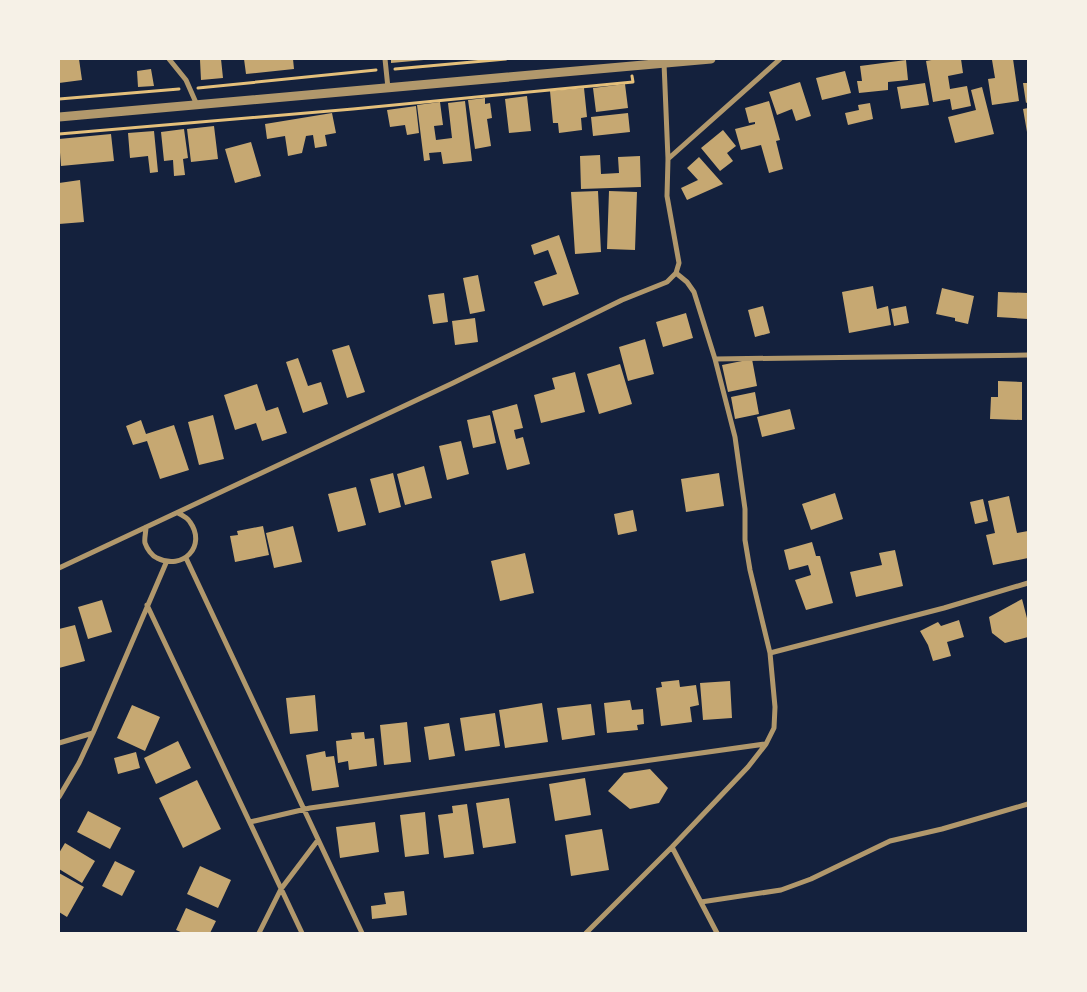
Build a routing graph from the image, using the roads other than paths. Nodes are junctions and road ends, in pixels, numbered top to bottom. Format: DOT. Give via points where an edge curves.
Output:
graph roads {
  1 [pos="169,59"];
  2 [pos="385,59"];
  3 [pos="711,59"];
  4 [pos="780,59"];
  5 [pos="664,62"];
  6 [pos="389,89"];
  7 [pos="198,105"];
  8 [pos="59,117"];
  9 [pos="668,159"];
  10 [pos="676,273"];
  11 [pos="1028,355"];
  12 [pos="715,359"];
  13 [pos="178,513"];
  14 [pos="146,527"];
  15 [pos="186,558"];
  16 [pos="166,563"];
  17 [pos="59,568"];
  18 [pos="1028,583"];
  19 [pos="147,605"];
  20 [pos="770,653"];
  21 [pos="93,733"];
  22 [pos="59,743"];
  23 [pos="766,744"];
  24 [pos="59,798"];
  25 [pos="1028,804"];
  26 [pos="304,809"];
  27 [pos="250,822"];
  28 [pos="318,840"];
  29 [pos="672,847"];
  30 [pos="281,889"];
  31 [pos="701,902"];
  32 [pos="259,933"];
  33 [pos="302,933"];
  34 [pos="362,933"];
  35 [pos="586,933"];
  36 [pos="717,933"];
  1 -- 7 [label="street" via="186,80"];
  2 -- 6 [label="street"];
  3 -- 5 [label="street"];
  4 -- 9 [label="street"];
  5 -- 6 [label="street"];
  5 -- 9 [label="street"];
  6 -- 7 [label="street"];
  7 -- 8 [label="street"];
  9 -- 10 [label="street" via="667,196 679,264"];
  10 -- 12 [label="street" via="694,292"];
  10 -- 13 [label="street" via="667,282 622,300"];
  11 -- 12 [label="street"];
  12 -- 20 [label="street" via="735,437 745,509 745,540"];
  13 -- 14 [label="street"];
  13 -- 15 [label="street" via="189,520 196,533 194,546"];
  14 -- 16 [label="street" via="145,543 152,556"];
  14 -- 17 [label="street"];
  15 -- 16 [label="street" via="177,563"];
  15 -- 26 [label="street"];
  16 -- 19 [label="street"];
  18 -- 20 [label="street"];
  19 -- 21 [label="street"];
  19 -- 27 [label="street"];
  20 -- 23 [label="street" via="775,708 774,728"];
  21 -- 22 [label="street"];
  21 -- 24 [label="street"];
  23 -- 26 [label="street"];
  23 -- 29 [label="street"];
  25 -- 31 [label="street" via="890,841 811,880 781,890"];
  26 -- 27 [label="street"];
  26 -- 28 [label="street"];
  27 -- 30 [label="street"];
  28 -- 30 [label="street"];
  28 -- 34 [label="street"];
  29 -- 31 [label="street"];
  29 -- 35 [label="street"];
  30 -- 32 [label="street"];
  30 -- 33 [label="street"];
  31 -- 36 [label="street"];
}
